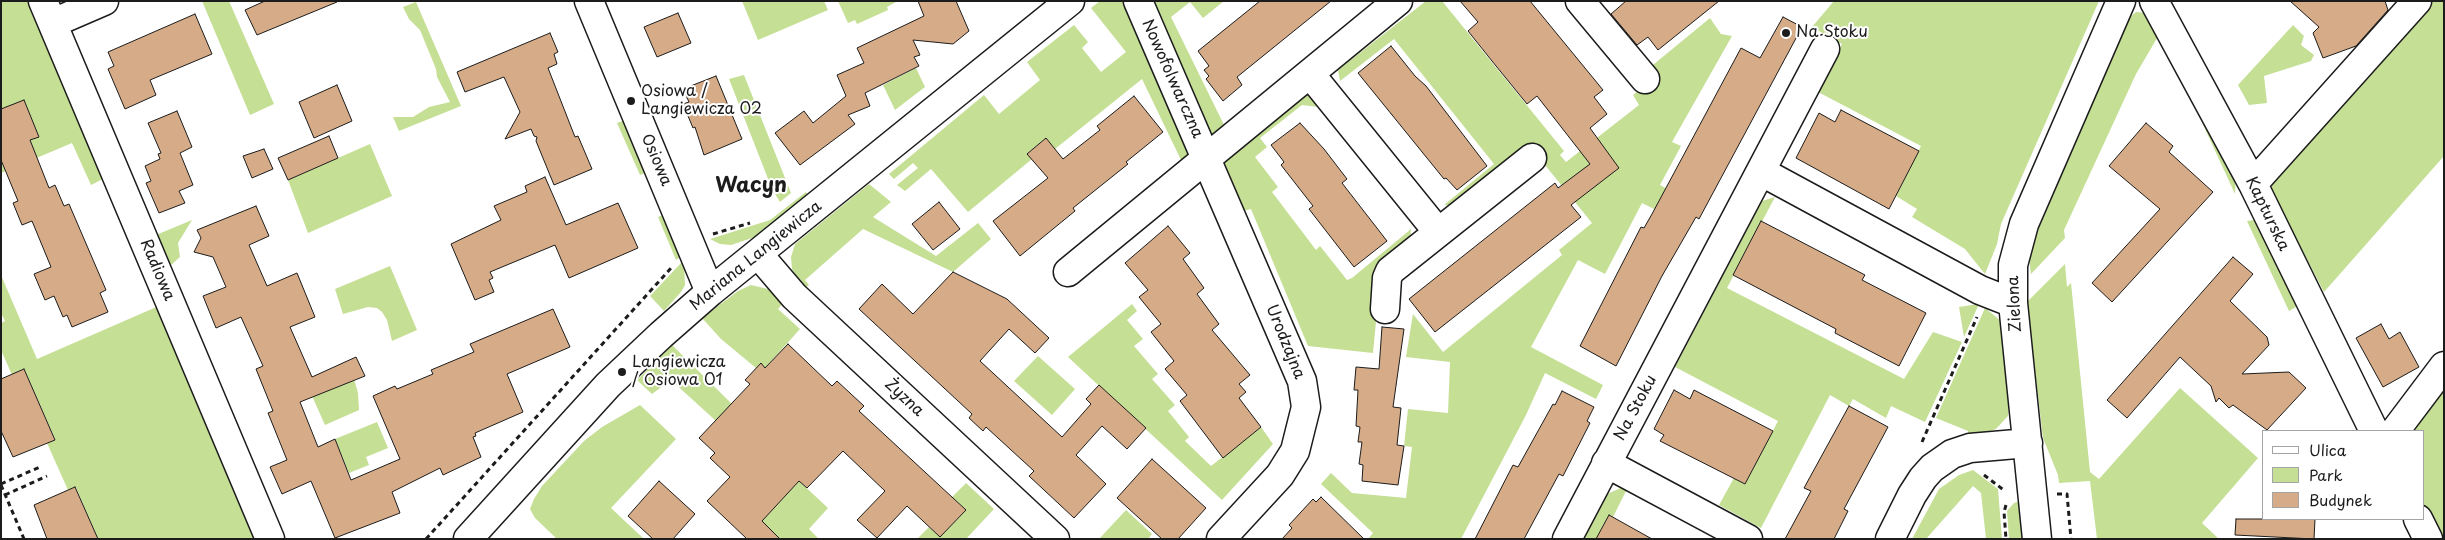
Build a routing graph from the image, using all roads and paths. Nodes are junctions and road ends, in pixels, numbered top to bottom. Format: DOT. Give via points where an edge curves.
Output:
graph roads {
  1 [pos="104,1"];
  2 [pos="589,1"];
  3 [pos="1070,1"];
  4 [pos="1138,1"];
  5 [pos="1398,1"];
  6 [pos="1580,1"];
  7 [pos="2121,1"];
  8 [pos="2154,1"];
  9 [pos="2417,1"];
  10 [pos="48,12"];
  11 [pos="1825,49"];
  12 [pos="1311,75"];
  13 [pos="1645,79"];
  14 [pos="1207,158"];
  15 [pos="1532,158"];
  16 [pos="1762,172"];
  17 [pos="2253,184"];
  18 [pos="1438,232"];
  19 [pos="758,254"];
  20 [pos="1068,272"];
  21 [pos="710,292"];
  22 [pos="2013,303"];
  23 [pos="1385,309"];
  24 [pos="2444,366"];
  25 [pos="2374,430"];
  26 [pos="2396,430"];
  27 [pos="2028,442"];
  28 [pos="1606,464"];
  29 [pos="42,466"];
  30 [pos="1982,473"];
  31 [pos="47,476"];
  32 [pos="1,485"];
  33 [pos="2008,494"];
  34 [pos="5,495"];
  35 [pos="2006,503"];
  36 [pos="2418,520"];
  37 [pos="24,539"];
  38 [pos="270,539"];
  39 [pos="468,539"];
  40 [pos="1055,539"];
  41 [pos="1220,539"];
  42 [pos="1567,539"];
  43 [pos="1748,539"];
  44 [pos="1890,539"];
  45 [pos="2006,539"];
  46 [pos="2037,539"];
  47 [pos="2428,539"];
  1 -- 10 [label="street"];
  2 -- 21 [label="street, Osiowa"];
  3 -- 19 [label="street, Mariana Langiewicza"];
  4 -- 14 [label="street, Nowofolwarczna"];
  5 -- 12 [label="street"];
  6 -- 13 [label="street"];
  7 -- 22 [label="street, Zielona" via="2024,224 2013,265"];
  8 -- 17 [label="street, Kapturska"];
  9 -- 17 [label="street"];
  10 -- 38 [label="street, Radiowa"];
  11 -- 16 [label="street, Na Stoku"];
  12 -- 14 [label="street"];
  12 -- 18 [label="street"];
  14 -- 20 [label="street"];
  14 -- 41 [label="street, Urodzajna" via="1302,380 1306,407 1295,451 1286,466"];
  15 -- 18 [label="street"];
  16 -- 22 [label="street" via="1980,290"];
  16 -- 28 [label="street, Na Stoku"];
  17 -- 25 [label="street, Kapturska"];
  18 -- 23 [label="street" via="1390,271"];
  19 -- 21 [label="street, Mariana Langiewicza"];
  19 -- 40 [label="street, Żyzna" via="794,296"];
  21 -- 39 [label="street, Mariana Langiewicza" via="608,385"];
  22 -- 27 [label="street, Zielona"];
  24 -- 26 [label="street"];
  27 -- 44 [label="street" via="1970,448 1952,454 1932,468 1912,495"];
  27 -- 46 [label="street, Zielona"];
  28 -- 42 [label="street, Na Stoku"];
  28 -- 43 [label="street"];
  29 -- 32 [label="path"];
  30 -- 33 [label="path"];
  31 -- 34 [label="path"];
  32 -- 34 [label="path"];
  34 -- 37 [label="path"];
  35 -- 45 [label="path"];
  36 -- 47 [label="street"];
}
